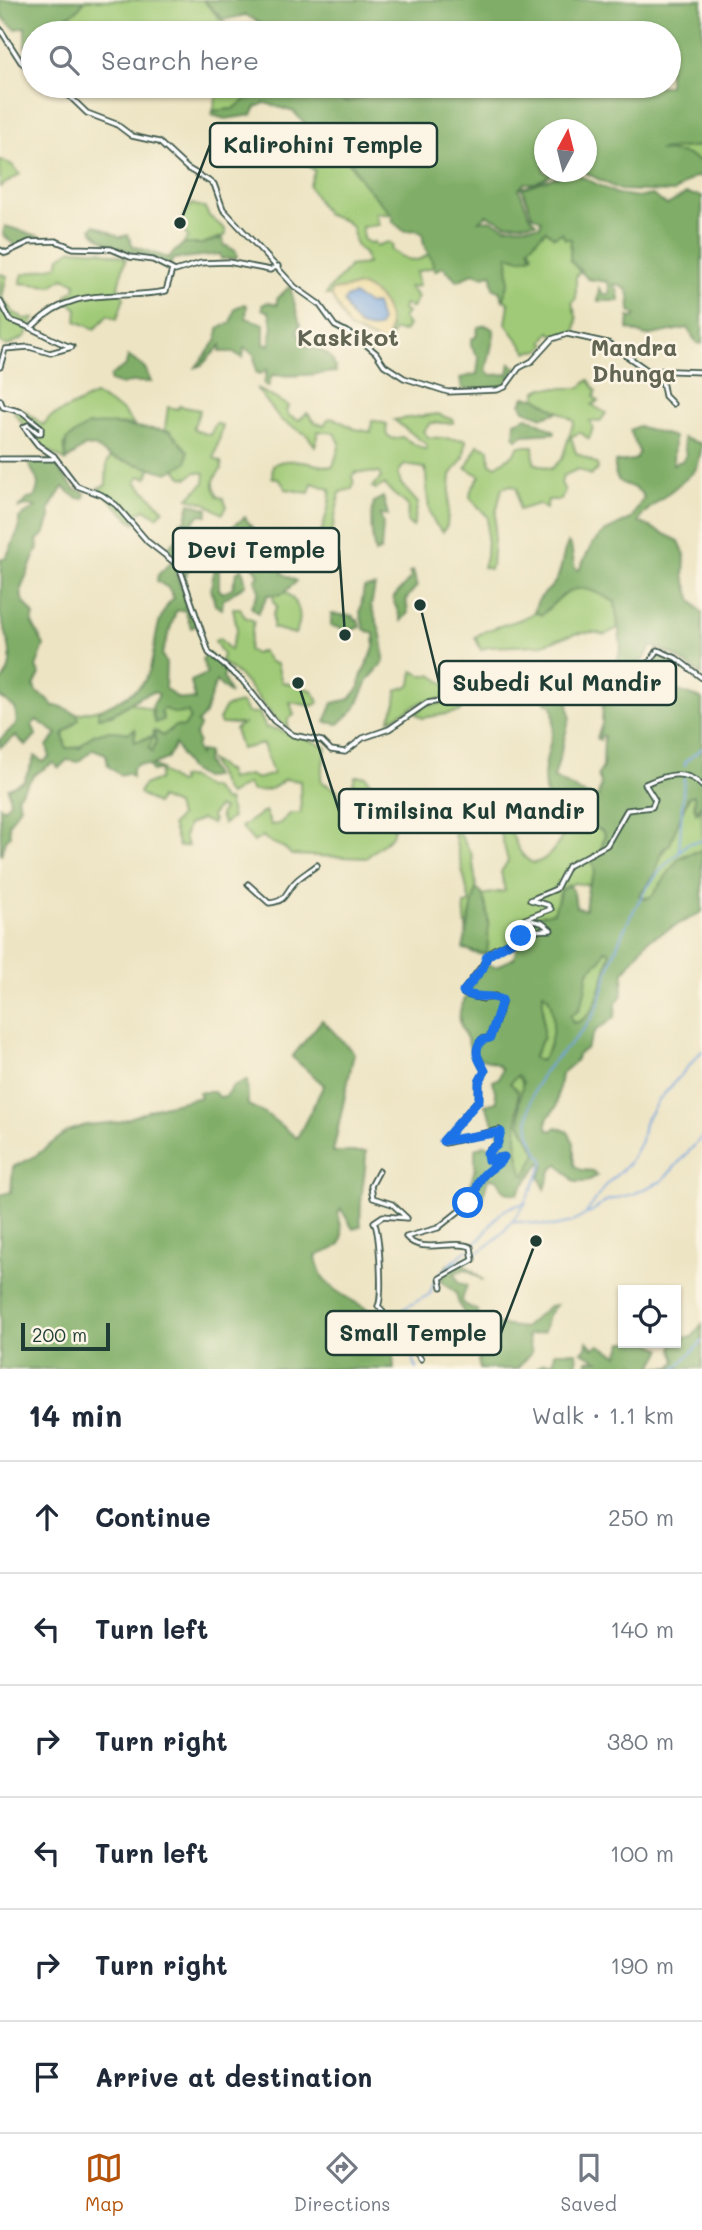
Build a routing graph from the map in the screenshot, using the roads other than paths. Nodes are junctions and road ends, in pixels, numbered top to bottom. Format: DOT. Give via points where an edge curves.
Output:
graph roads {
  1 [pos="0,29"];
  2 [pos="21,62"];
  3 [pos="72,98"];
  4 [pos="0,250"];
  5 [pos="278,266"];
  6 [pos="172,270"];
  7 [pos="0,301"];
  8 [pos="33,326"];
  9 [pos="0,367"];
  10 [pos="660,370"];
  11 [pos="702,372"];
  12 [pos="0,400"];
  13 [pos="673,404"];
  14 [pos="54,456"];
  15 [pos="0,459"];
  16 [pos="702,678"];
  17 [pos="702,786"];
  18 [pos="317,865"];
  19 [pos="248,884"];
  20 [pos="379,1171"];
  21 [pos="442,1287"];
  22 [pos="421,1359"];
  1 -- 2 [label="street"];
  3 -- 5 [label="street" via="87,113 132,136 159,142 214,184 223,209"];
  4 -- 6 [label="street" via="6,253 29,242 56,241 73,248 111,249"];
  5 -- 6 [label="street" via="270,270 228,262 201,263"];
  5 -- 10 [label="street" via="319,304 335,326 357,337 392,371 448,392 505,387 519,369 562,334 608,343 642,368"];
  6 -- 8 [label="street" via="166,290 77,299 54,308"];
  7 -- 8 [label="street" via="11,321"];
  8 -- 9 [label="street" via="72,347 50,353 29,346 5,349"];
  10 -- 11 [label="street"];
  10 -- 13 [label="street" via="665,396"];
  12 -- 14 [label="street" via="3,407 22,412 41,426 41,433 24,427"];
  14 -- 15 [label="street"];
  14 -- 16 [label="street" via="77,486 116,505 148,542 179,566 209,653 242,680 274,721 293,735 321,741 336,752 345,752 428,703 453,699 461,692 482,698 514,684 539,682 608,688 650,662 657,650"];
  17 -- 21 [label="street" via="679,774 645,784 655,800 652,807 627,810 607,845 568,866 556,889 530,900 551,909 525,919 551,930 526,931 494,949 464,990 464,995 495,996 502,1003 490,1038 477,1045 475,1055 485,1071 479,1082 479,1100 443,1141 499,1130 498,1143 488,1151 488,1160 504,1157 480,1179 473,1200 438,1228 407,1237 416,1244 471,1247 473,1259 440,1278"];
  18 -- 19 [label="street" via="276,903"];
  20 -- 22 [label="street" via="371,1186 373,1198 392,1204 407,1218 383,1216 374,1222 382,1298 378,1306 385,1312 389,1335 404,1336"];
}
